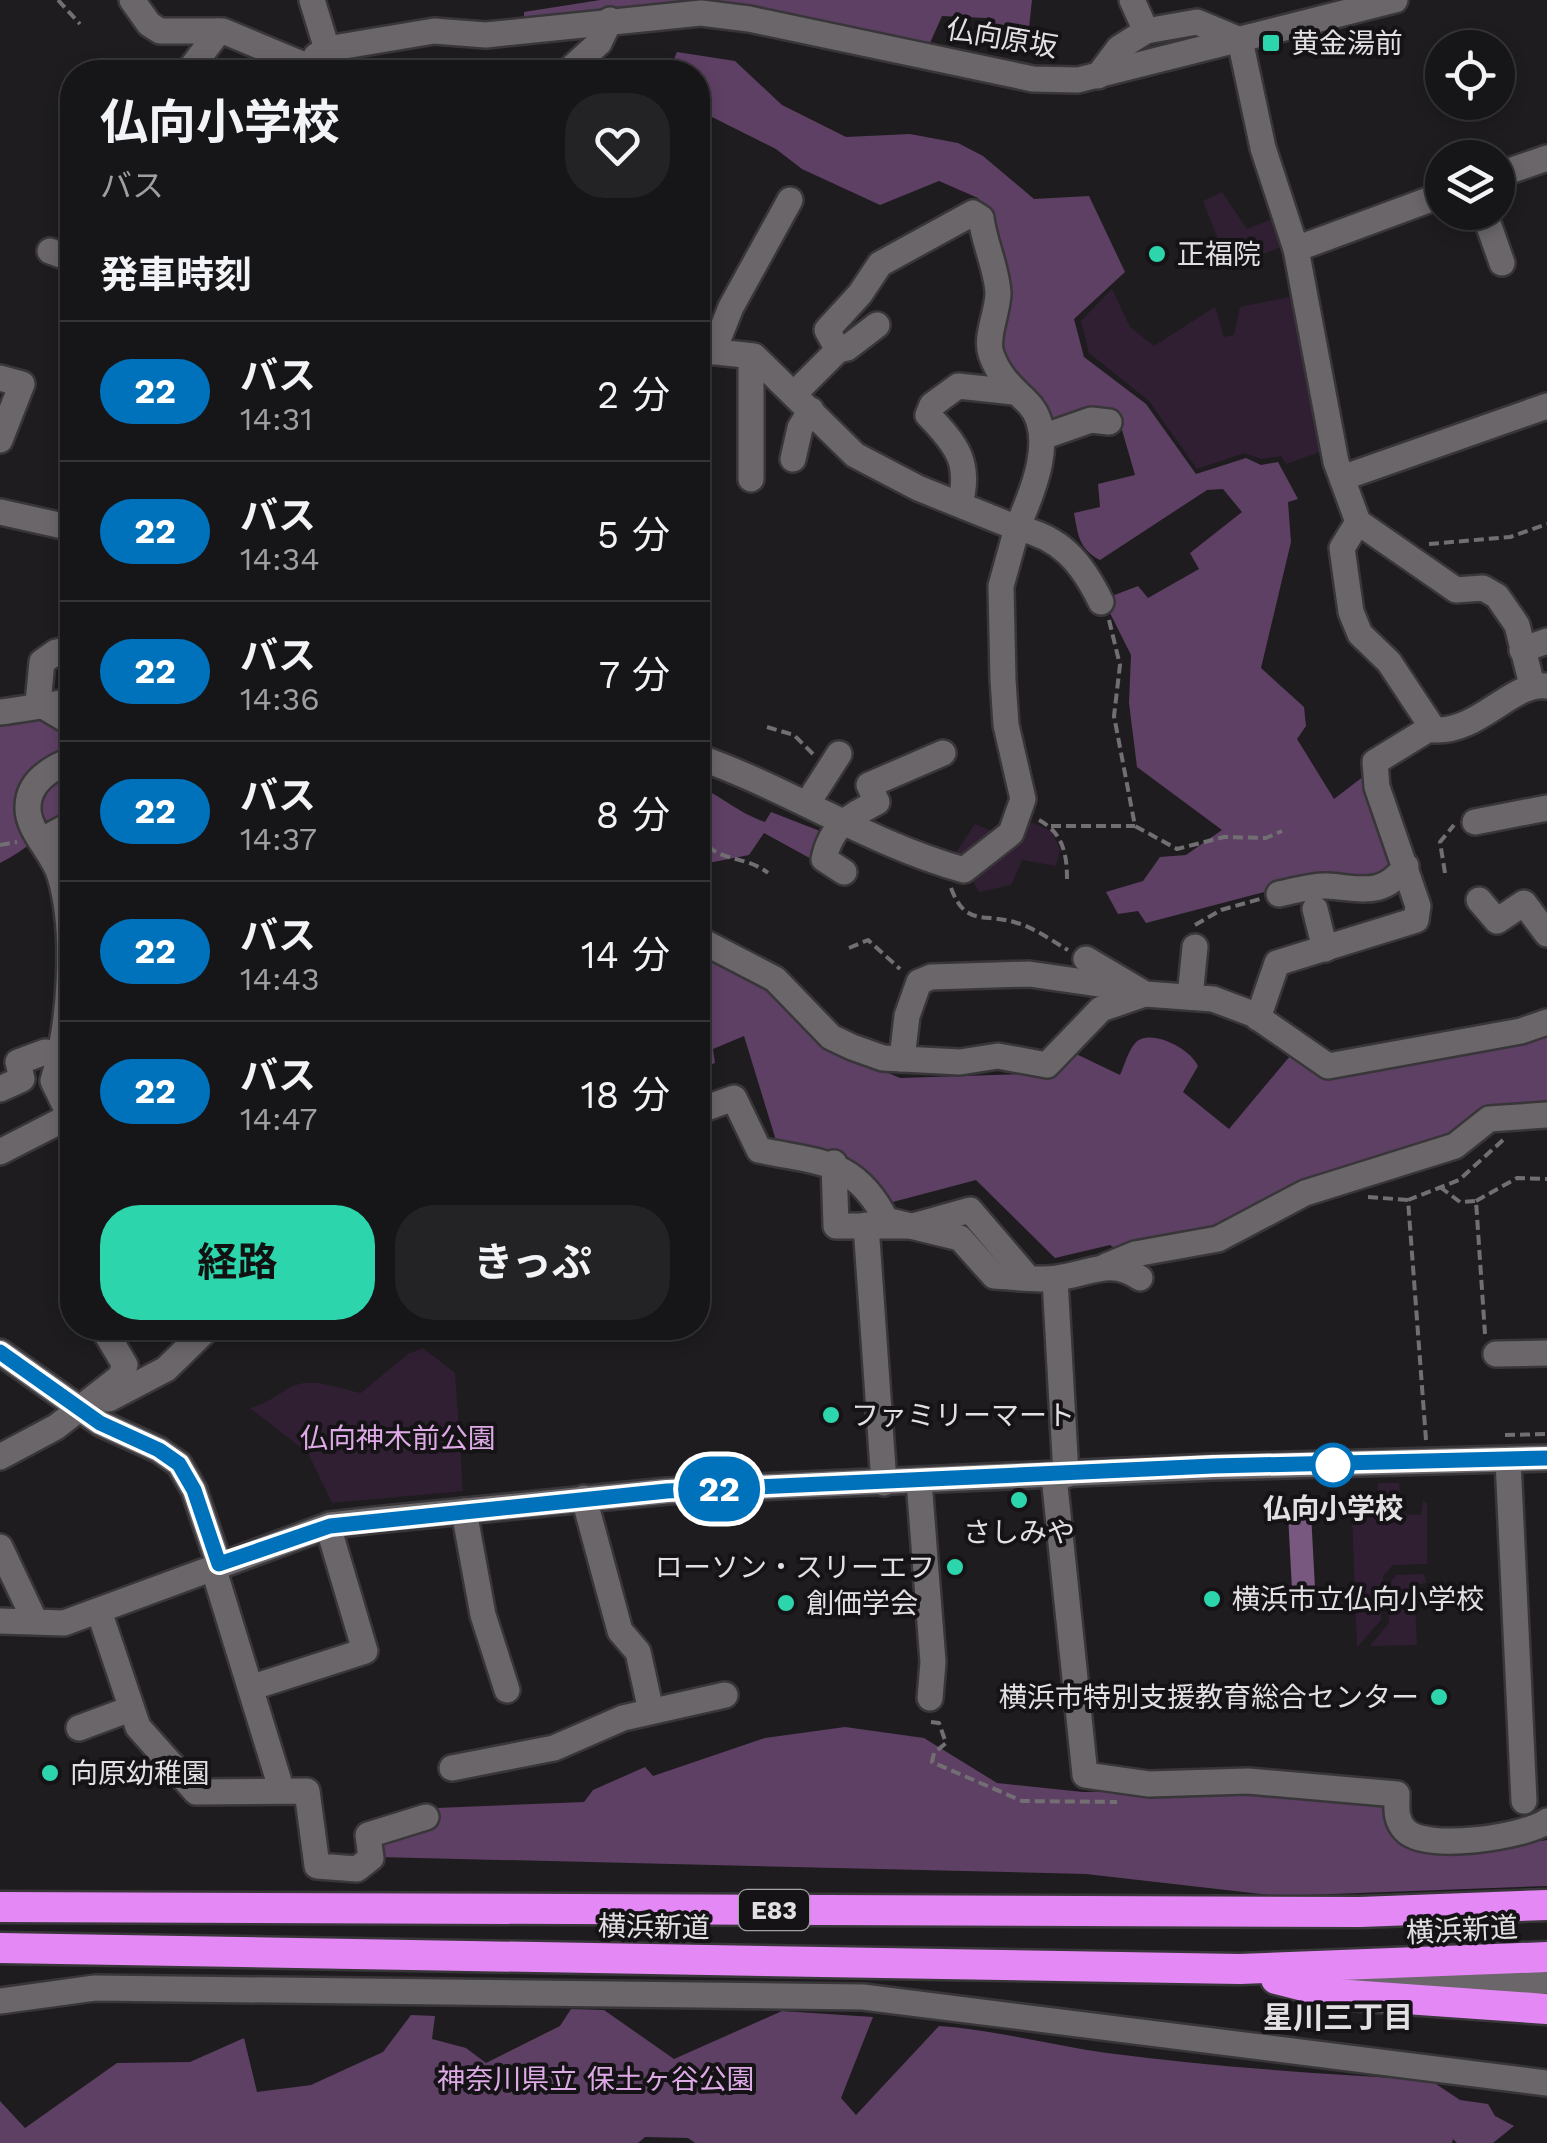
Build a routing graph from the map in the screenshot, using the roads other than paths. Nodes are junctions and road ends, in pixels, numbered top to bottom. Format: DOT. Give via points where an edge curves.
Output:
graph roads {
  1 [pos="132,0"];
  2 [pos="312,0"];
  3 [pos="1132,0"];
  4 [pos="1395,0"];
  5 [pos="1331,8"];
  6 [pos="610,20"];
  7 [pos="219,31"];
  8 [pos="1146,31"];
  9 [pos="1240,40"];
  10 [pos="197,60"];
  11 [pos="307,60"];
  12 [pos="316,60"];
  13 [pos="327,60"];
  14 [pos="581,60"];
  15 [pos="1098,76"];
  16 [pos="1547,158"];
  17 [pos="1515,169"];
  18 [pos="790,200"];
  19 [pos="1425,201"];
  20 [pos="1490,230"];
  21 [pos="1296,249"];
  22 [pos="1502,264"];
  23 [pos="877,325"];
  24 [pos="710,343"];
  25 [pos="838,350"];
  26 [pos="710,352"];
  27 [pos="751,356"];
  28 [pos="0,378"];
  29 [pos="1014,392"];
  30 [pos="803,402"];
  31 [pos="1547,406"];
  32 [pos="1110,422"];
  33 [pos="1041,430"];
  34 [pos="0,440"];
  35 [pos="793,459"];
  36 [pos="1342,478"];
  37 [pos="751,480"];
  38 [pos="960,504"];
  39 [pos="0,512"];
  40 [pos="1358,522"];
  41 [pos="60,525"];
  42 [pos="1017,528"];
  43 [pos="1101,602"];
  44 [pos="1547,641"];
  45 [pos="1522,650"];
  46 [pos="60,651"];
  47 [pos="1540,686"];
  48 [pos="60,702"];
  49 [pos="38,703"];
  50 [pos="0,712"];
  51 [pos="60,716"];
  52 [pos="1432,727"];
  53 [pos="943,753"];
  54 [pos="829,760"];
  55 [pos="710,762"];
  56 [pos="60,766"];
  57 [pos="807,804"];
  58 [pos="1547,808"];
  59 [pos="841,821"];
  60 [pos="1469,822"];
  61 [pos="60,830"];
  62 [pos="42,840"];
  63 [pos="1406,866"];
  64 [pos="60,872"];
  65 [pos="844,872"];
  66 [pos="1279,894"];
  67 [pos="1479,900"];
  68 [pos="1315,909"];
  69 [pos="1547,934"];
  70 [pos="1195,947"];
  71 [pos="1325,949"];
  72 [pos="710,950"];
  73 [pos="1086,959"];
  74 [pos="1140,991"];
  75 [pos="1190,997"];
  76 [pos="1258,1018"];
  77 [pos="1547,1022"];
  78 [pos="60,1043"];
  79 [pos="60,1058"];
  80 [pos="902,1059"];
  81 [pos="0,1089"];
  82 [pos="60,1097"];
  83 [pos="710,1107"];
  84 [pos="1538,1116"];
  85 [pos="60,1123"];
  86 [pos="0,1152"];
  87 [pos="834,1163"];
  88 [pos="866,1225"];
  89 [pos="913,1226"];
  90 [pos="1106,1266"];
  91 [pos="1140,1278"];
  92 [pos="1055,1279"];
  93 [pos="110,1340"];
  94 [pos="196,1340"];
  95 [pos="0,1352"];
  96 [pos="1496,1354"];
  97 [pos="1547,1354"];
  98 [pos="81,1410"];
  99 [pos="0,1457"];
  100 [pos="1547,1458"];
  101 [pos="1508,1460"];
  102 [pos="1060,1476"];
  103 [pos="920,1481"];
  104 [pos="884,1482"];
  105 [pos="584,1498"];
  106 [pos="464,1511"];
  107 [pos="328,1526"];
  108 [pos="0,1546"];
  109 [pos="216,1566"];
  110 [pos="99,1611"];
  111 [pos="34,1620"];
  112 [pos="0,1621"];
  113 [pos="252,1687"];
  114 [pos="507,1690"];
  115 [pos="726,1695"];
  116 [pos="930,1698"];
  117 [pos="130,1709"];
  118 [pos="652,1711"];
  119 [pos="79,1728"];
  120 [pos="452,1768"];
  121 [pos="282,1788"];
  122 [pos="1524,1800"];
  123 [pos="426,1817"];
  124 [pos="1547,1821"];
  125 [pos="1547,1905"];
  126 [pos="0,1908"];
  127 [pos="0,1948"];
  128 [pos="1547,1957"];
  129 [pos="1240,1969"];
  130 [pos="1547,1981"];
  131 [pos="1296,1984"];
  132 [pos="0,2001"];
  133 [pos="1547,2009"];
  134 [pos="1547,2083"];
  1 -- 7 [label="street" via="160,31"];
  2 -- 12 [label="street"];
  3 -- 8 [label="street"];
  4 -- 5 [label="street, 仏向原坂"];
  5 -- 9 [label="street, 仏向原坂"];
  6 -- 13 [label="street, 仏向原坂" via="486,35 434,31"];
  6 -- 14 [label="street" via="599,44"];
  6 -- 15 [label="street, 仏向原坂" via="717,15 1033,79"];
  7 -- 10 [label="street"];
  7 -- 11 [label="street"];
  8 -- 9 [label="street" via="1197,22"];
  8 -- 15 [label="street" via="1120,48"];
  9 -- 15 [label="street, 仏向原坂"];
  9 -- 21 [label="street"];
  16 -- 17 [label="street"];
  18 -- 24 [label="street"];
  19 -- 21 [label="street"];
  20 -- 22 [label="street"];
  21 -- 36 [label="street"];
  23 -- 25 [label="street"];
  25 -- 29 [label="street" via="827,330 880,264 973,214 982,218 998,290 988,350"];
  25 -- 30 [label="street"];
  26 -- 27 [label="street"];
  27 -- 30 [label="street"];
  27 -- 37 [label="street"];
  28 -- 34 [label="street" via="22,384"];
  29 -- 33 [label="street" via="1030,404"];
  29 -- 38 [label="street" via="958,386 932,405 928,416 965,462"];
  30 -- 35 [label="street"];
  30 -- 38 [label="street" via="854,454"];
  31 -- 36 [label="street"];
  32 -- 33 [label="street" via="1091,420 1052,434"];
  33 -- 42 [label="street" via="1037,474"];
  36 -- 40 [label="street"];
  38 -- 42 [label="street"];
  39 -- 41 [label="street"];
  40 -- 45 [label="street" via="1456,590 1483,588 1497,596 1510,610"];
  40 -- 52 [label="street" via="1342,548 1351,612 1360,634 1390,662"];
  42 -- 43 [label="street" via="1062,546"];
  42 -- 59 [label="street" via="1002,586 1006,724 1023,799 1011,833 964,870 931,865"];
  44 -- 45 [label="street"];
  45 -- 47 [label="street"];
  46 -- 49 [label="street" via="42,662"];
  47 -- 52 [label="street" via="1488,715 1446,730"];
  48 -- 49 [label="street"];
  49 -- 50 [label="street"];
  49 -- 51 [label="street"];
  52 -- 63 [label="street" via="1375,762"];
  53 -- 59 [label="street" via="869,784 877,802"];
  54 -- 57 [label="street"];
  55 -- 57 [label="street"];
  56 -- 62 [label="street" via="34,786 28,816"];
  57 -- 59 [label="street"];
  58 -- 60 [label="street"];
  59 -- 65 [label="street" via="824,859"];
  61 -- 62 [label="street"];
  62 -- 64 [label="street"];
  63 -- 66 [label="street" via="1387,886 1366,892 1323,885"];
  63 -- 71 [label="street" via="1416,920"];
  67 -- 69 [label="street" via="1497,921 1524,903"];
  68 -- 71 [label="street"];
  70 -- 75 [label="street"];
  71 -- 76 [label="street" via="1278,963"];
  72 -- 80 [label="street" via="775,979 831,1037"];
  73 -- 74 [label="street"];
  74 -- 75 [label="street"];
  74 -- 80 [label="street" via="1101,1009 1048,1065 998,1056"];
  74 -- 80 [label="street" via="1030,974 931,978 914,993"];
  75 -- 76 [label="street" via="1213,998"];
  76 -- 77 [label="street" via="1328,1066"];
  78 -- 81 [label="street" via="18,1062 22,1079"];
  79 -- 82 [label="street" via="52,1081"];
  83 -- 87 [label="street" via="734,1098 759,1150"];
  84 -- 90 [label="street" via="1489,1119 1455,1146 1305,1192 1218,1239 1134,1254"];
  85 -- 86 [label="street"];
  87 -- 88 [label="street" via="836,1226"];
  87 -- 89 [label="street" via="876,1198 886,1220"];
  88 -- 89 [label="street"];
  88 -- 104 [label="street"];
  89 -- 92 [label="street" via="960,1238 994,1276"];
  90 -- 91 [label="street" via="1127,1268"];
  90 -- 92 [label="street"];
  92 -- 102 [label="street"];
  93 -- 98 [label="street" via="125,1365"];
  94 -- 98 [label="street" via="166,1370"];
  95 -- 98 [label="street"];
  96 -- 97 [label="street"];
  98 -- 99 [label="street"];
  98 -- 109 [label="street" via="179,1464 194,1490"];
  100 -- 101 [label="street"];
  101 -- 102 [label="street"];
  101 -- 122 [label="street"];
  102 -- 103 [label="street"];
  102 -- 124 [label="street" via="1085,1774 1152,1784 1248,1781 1397,1794 1397,1819 1408,1834 1426,1840 1534,1831"];
  103 -- 104 [label="street"];
  103 -- 116 [label="street"];
  104 -- 105 [label="street"];
  105 -- 106 [label="street"];
  105 -- 118 [label="street" via="620,1631 638,1652"];
  106 -- 107 [label="street"];
  106 -- 114 [label="street" via="483,1615"];
  107 -- 109 [label="street"];
  107 -- 113 [label="street" via="365,1651"];
  108 -- 111 [label="street"];
  109 -- 110 [label="street"];
  109 -- 113 [label="street"];
  110 -- 111 [label="street" via="64,1623"];
  110 -- 117 [label="street"];
  111 -- 112 [label="street"];
  113 -- 121 [label="street"];
  115 -- 118 [label="street"];
  117 -- 119 [label="street"];
  117 -- 121 [label="street" via="196,1792"];
  118 -- 120 [label="street" via="554,1748"];
  121 -- 123 [label="street" via="307,1791 317,1866 356,1869 371,1858 368,1835"];
  125 -- 126 [label="highway, 横浜新道 / E83" via="1360,1912"];
  127 -- 129 [label="highway, 横浜新道 / E83"];
  128 -- 129 [label="highway, 横浜新道 / E83"];
  129 -- 131 [label="highway"];
  130 -- 131 [label="street"];
  131 -- 133 [label="highway" via="1389,2000"];
  132 -- 134 [label="street" via="95,1988 863,1997"];
}
